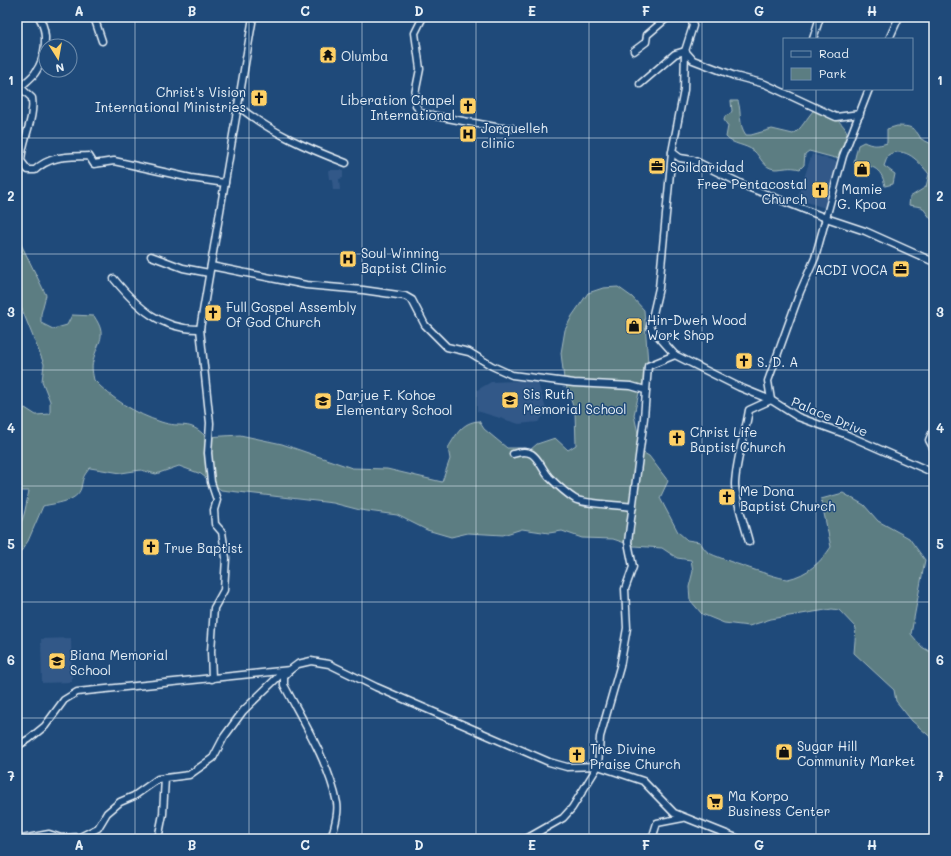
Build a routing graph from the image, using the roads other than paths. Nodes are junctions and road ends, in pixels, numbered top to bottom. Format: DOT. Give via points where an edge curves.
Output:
graph roads {
  1 [pos="39,17"];
  2 [pos="94,17"];
  3 [pos="253,17"];
  4 [pos="423,17"];
  5 [pos="668,17"];
  6 [pos="691,17"];
  7 [pos="820,17"];
  8 [pos="894,17"];
  9 [pos="898,17"];
  10 [pos="813,38"];
  11 [pos="889,38"];
  12 [pos="102,41"];
  13 [pos="685,51"];
  14 [pos="634,52"];
  15 [pos="640,84"];
  16 [pos="18,89"];
  17 [pos="870,90"];
  18 [pos="239,107"];
  19 [pos="512,128"];
  20 [pos="852,132"];
  21 [pos="19,148"];
  22 [pos="672,152"];
  23 [pos="346,163"];
  24 [pos="225,183"];
  25 [pos="826,218"];
  26 [pos="151,256"];
  27 [pos="934,262"];
  28 [pos="211,266"];
  29 [pos="209,273"];
  30 [pos="114,279"];
  31 [pos="200,329"];
  32 [pos="675,355"];
  33 [pos="645,390"];
  34 [pos="771,400"];
  35 [pos="934,429"];
  36 [pos="934,449"];
  37 [pos="513,454"];
  38 [pos="934,474"];
  39 [pos="633,507"];
  40 [pos="749,542"];
  41 [pos="290,670"];
  42 [pos="284,676"];
  43 [pos="212,679"];
  44 [pos="17,746"];
  45 [pos="598,766"];
  46 [pos="165,778"];
  47 [pos="683,818"];
  48 [pos="934,836"];
  49 [pos="22,839"];
  50 [pos="158,839"];
  51 [pos="331,839"];
  52 [pos="526,839"];
  53 [pos="652,839"];
  54 [pos="739,839"];
  55 [pos="933,839"];
  1 -- 16 [label="street" via="45,34 42,63"];
  2 -- 12 [label="street"];
  3 -- 18 [label="street"];
  4 -- 19 [label="street" via="415,33 420,69 415,94 420,113"];
  5 -- 14 [label="street" via="647,35 646,42"];
  6 -- 13 [label="street" via="693,26"];
  7 -- 10 [label="street"];
  8 -- 11 [label="street"];
  9 -- 11 [label="street"];
  13 -- 15 [label="street" via="675,54"];
  13 -- 20 [label="street" via="693,60 765,84 836,117 860,114"];
  13 -- 22 [label="street" via="684,90"];
  16 -- 21 [label="street" via="32,98 33,107"];
  17 -- 20 [label="street"];
  18 -- 23 [label="street" via="257,122 306,148"];
  18 -- 24 [label="street"];
  20 -- 25 [label="street"];
  21 -- 24 [label="street" via="21,161 28,170 35,170 44,161 64,156 89,156 94,164 114,161"];
  22 -- 25 [label="street" via="680,158 693,160 748,187"];
  22 -- 32 [label="street" via="659,288 650,328"];
  24 -- 28 [label="street"];
  25 -- 27 [label="street" via="866,231"];
  25 -- 34 [label="street" via="815,258 768,381"];
  26 -- 29 [label="street" via="183,268"];
  28 -- 29 [label="street"];
  28 -- 33 [label="street" via="306,285 405,296 412,300 425,325 447,347 469,352 512,375 574,383 630,386"];
  29 -- 31 [label="street"];
  30 -- 31 [label="street" via="143,310 167,325"];
  31 -- 43 [label="street" via="210,422 208,453 211,482 217,500 214,510 215,524 222,532 226,558 224,590 214,608"];
  32 -- 33 [label="street" via="648,366"];
  32 -- 34 [label="street, Palace Drive"];
  33 -- 39 [label="street"];
  34 -- 38 [label="street, Palace Drive" via="798,417 845,434"];
  34 -- 40 [label="street" via="749,410 738,458 735,485"];
  35 -- 36 [label="street" via="930,440"];
  37 -- 39 [label="street" via="522,451 539,459 550,477 576,500"];
  39 -- 45 [label="street" via="628,542 633,567 626,589 627,628 620,667 600,737"];
  41 -- 42 [label="street"];
  41 -- 43 [label="street"];
  41 -- 45 [label="street" via="298,664 310,661 329,664 549,762 567,766"];
  42 -- 46 [label="street" via="280,675 243,712 224,737 213,758 189,775"];
  42 -- 51 [label="street" via="284,685 321,756 337,804"];
  43 -- 44 [label="street" via="77,692 64,700 45,726"];
  45 -- 47 [label="street" via="643,781 674,814"];
  45 -- 52 [label="street" via="563,818"];
  46 -- 49 [label="street" via="158,779 134,796 120,802 107,813 98,828 80,837 61,838 49,834"];
  46 -- 50 [label="street" via="163,814"];
  47 -- 53 [label="street" via="657,823"];
  47 -- 54 [label="street"];
  48 -- 55 [label="street"];
}
